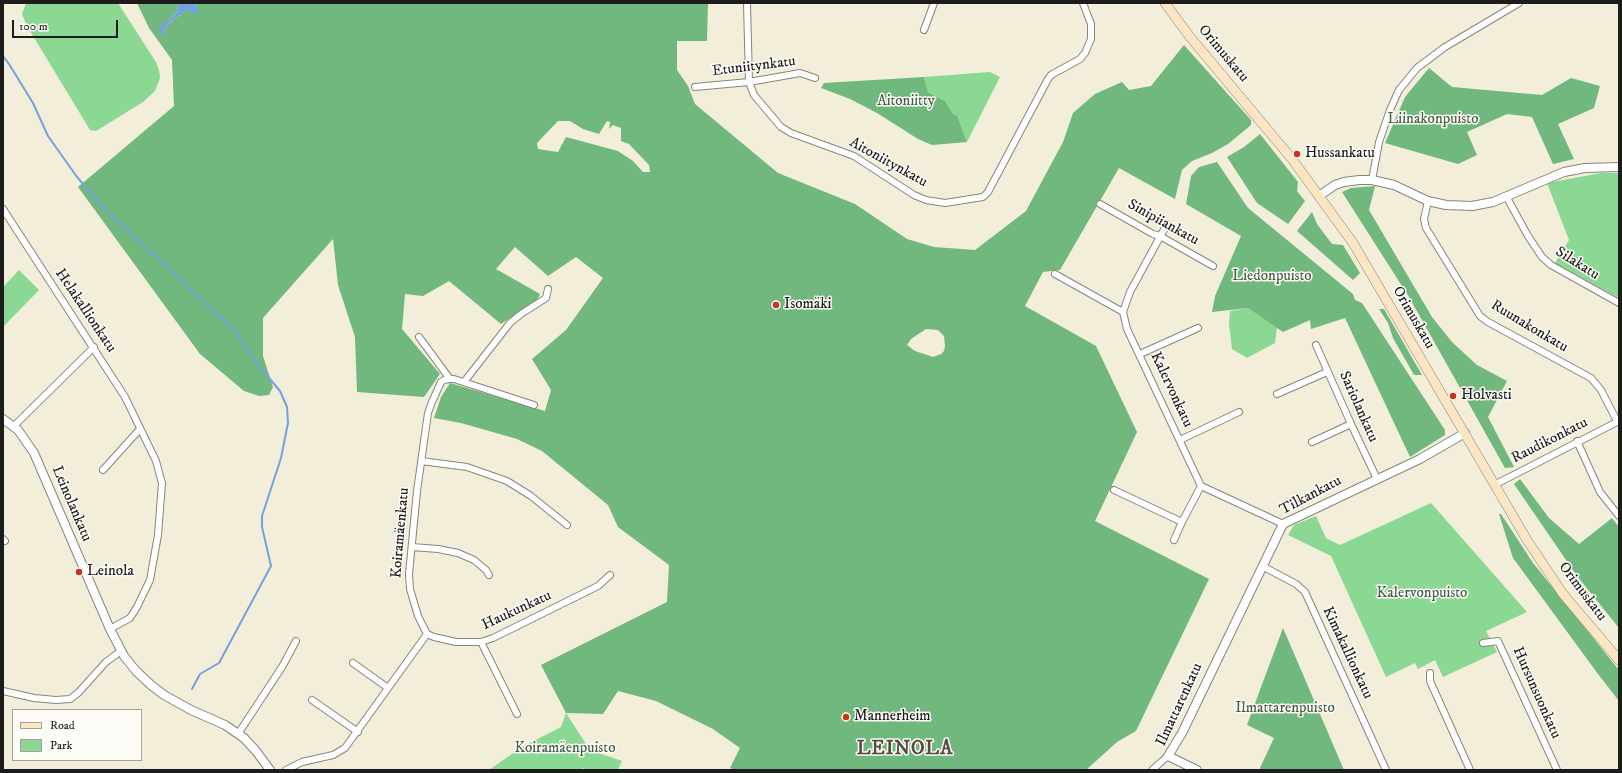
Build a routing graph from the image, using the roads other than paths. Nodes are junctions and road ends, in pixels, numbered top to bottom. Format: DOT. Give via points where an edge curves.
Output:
graph roads {
  1 [pos="747,3"];
  2 [pos="934,3"];
  3 [pos="1083,3"];
  4 [pos="1165,3"];
  5 [pos="1519,3"];
  6 [pos="924,30"];
  7 [pos="815,78"];
  8 [pos="748,82"];
  9 [pos="695,87"];
  10 [pos="1619,166"];
  11 [pos="1372,180"];
  12 [pos="1319,196"];
  13 [pos="1506,196"];
  14 [pos="1428,201"];
  15 [pos="1100,204"];
  16 [pos="3,210"];
  17 [pos="1167,224"];
  18 [pos="1160,236"];
  19 [pos="1213,266"];
  20 [pos="1055,274"];
  21 [pos="548,289"];
  22 [pos="1619,303"];
  23 [pos="1123,312"];
  24 [pos="1198,328"];
  25 [pos="420,336"];
  26 [pos="1316,345"];
  27 [pos="94,347"];
  28 [pos="1140,354"];
  29 [pos="1327,372"];
  30 [pos="450,379"];
  31 [pos="464,382"];
  32 [pos="1277,394"];
  33 [pos="534,405"];
  34 [pos="1239,412"];
  35 [pos="3,419"];
  36 [pos="1618,421"];
  37 [pos="1350,424"];
  38 [pos="14,426"];
  39 [pos="140,429"];
  40 [pos="1464,433"];
  41 [pos="1180,440"];
  42 [pos="1577,441"];
  43 [pos="1312,442"];
  44 [pos="421,461"];
  45 [pos="103,470"];
  46 [pos="1377,479"];
  47 [pos="1494,485"];
  48 [pos="1201,486"];
  49 [pos="1114,490"];
  50 [pos="1619,516"];
  51 [pos="1182,522"];
  52 [pos="1284,524"];
  53 [pos="567,525"];
  54 [pos="1174,540"];
  55 [pos="412,547"];
  56 [pos="1264,567"];
  57 [pos="489,575"];
  58 [pos="610,575"];
  59 [pos="110,629"];
  60 [pos="427,634"];
  61 [pos="296,641"];
  62 [pos="481,642"];
  63 [pos="1483,643"];
  64 [pos="121,651"];
  65 [pos="1619,660"];
  66 [pos="1217,661"];
  67 [pos="353,663"];
  68 [pos="1430,673"];
  69 [pos="388,688"];
  70 [pos="3,691"];
  71 [pos="312,700"];
  72 [pos="517,714"];
  73 [pos="358,732"];
  74 [pos="238,734"];
  75 [pos="1168,756"];
  76 [pos="270,770"];
  77 [pos="286,770"];
  78 [pos="1152,770"];
  79 [pos="1197,770"];
  80 [pos="1386,770"];
  81 [pos="1470,770"];
  82 [pos="1557,770"];
  1 -- 8 [label="street, Aitoniitynkatu"];
  2 -- 6 [label="street"];
  3 -- 8 [label="street, Aitoniitynkatu" via="1091,24 1088,47 1080,59 1051,74 991,188 983,197 945,203 914,195 854,156 791,133 782,127 754,95"];
  4 -- 12 [label="main road, Orimuskatu"];
  5 -- 11 [label="street" via="1445,46 1417,68 1399,90 1390,110"];
  7 -- 8 [label="street, Etuniitynkatu" via="800,73"];
  8 -- 9 [label="street, Etuniitynkatu"];
  10 -- 13 [label="street" via="1564,172"];
  11 -- 12 [label="street" via="1344,182"];
  11 -- 14 [label="street" via="1394,185"];
  12 -- 40 [label="main road, Orimuskatu" via="1353,243"];
  13 -- 14 [label="street" via="1472,206"];
  13 -- 22 [label="street, Silakatu" via="1542,257 1551,265"];
  14 -- 36 [label="street, Ruunakonkatu" via="1424,219 1426,228 1480,316 1590,378 1601,390"];
  15 -- 18 [label="street, Sinipiiankatu"];
  16 -- 27 [label="street, Helakallionkatu"];
  17 -- 18 [label="street"];
  18 -- 19 [label="street, Sinipiiankatu"];
  18 -- 23 [label="street" via="1130,292"];
  20 -- 23 [label="street"];
  21 -- 31 [label="street" via="546,298 510,323"];
  23 -- 28 [label="street, Kalervonkatu" via="1127,329"];
  24 -- 28 [label="street"];
  25 -- 30 [label="street"];
  26 -- 29 [label="street, Sariolankatu"];
  27 -- 38 [label="street"];
  27 -- 39 [label="street, Helakallionkatu" via="125,397"];
  28 -- 41 [label="street, Kalervonkatu"];
  29 -- 32 [label="street"];
  29 -- 37 [label="street, Sariolankatu"];
  30 -- 31 [label="street"];
  30 -- 44 [label="street, Koiramäenkatu" via="441,382 432,402"];
  31 -- 33 [label="street"];
  34 -- 41 [label="street"];
  35 -- 38 [label="street, Leinolankatu"];
  36 -- 42 [label="street, Raudikonkatu"];
  37 -- 43 [label="street"];
  37 -- 46 [label="street, Sariolankatu"];
  38 -- 59 [label="street, Leinolankatu" via="38,460"];
  39 -- 45 [label="street"];
  39 -- 59 [label="street, Helakallionkatu" via="156,461 162,483 153,569 147,587 130,618"];
  40 -- 46 [label="street, Tilkankatu"];
  40 -- 47 [label="main road, Orimuskatu"];
  41 -- 48 [label="street, Kalervonkatu"];
  42 -- 47 [label="street, Raudikonkatu"];
  42 -- 50 [label="street" via="1600,492"];
  44 -- 53 [label="street" via="467,467 507,481 531,496"];
  44 -- 55 [label="street, Koiramäenkatu"];
  46 -- 52 [label="street, Tilkankatu"];
  47 -- 65 [label="main road, Orimuskatu" via="1563,594"];
  48 -- 51 [label="street"];
  48 -- 52 [label="street"];
  49 -- 51 [label="street"];
  51 -- 54 [label="street"];
  52 -- 56 [label="street, Tilkankatu"];
  55 -- 57 [label="street" via="464,555 481,566"];
  55 -- 60 [label="street, Koiramäenkatu" via="410,589 418,616"];
  56 -- 66 [label="street, Tilkankatu"];
  56 -- 80 [label="street, Kimakallionkatu" via="1296,584 1305,592"];
  58 -- 62 [label="street, Haukunkatu" via="602,583 574,598 499,636"];
  59 -- 64 [label="street, Leinolankatu"];
  60 -- 62 [label="street, Haukunkatu" via="449,640"];
  60 -- 69 [label="street"];
  61 -- 74 [label="street"];
  62 -- 72 [label="street"];
  63 -- 82 [label="street, Hursunsuonkatu" via="1498,641"];
  64 -- 70 [label="street" via="106,662 70,699 40,699"];
  64 -- 74 [label="street, Leinolankatu" via="136,671 157,690 182,706 225,725"];
  66 -- 75 [label="street, Ilmattarenkatu"];
  67 -- 69 [label="street"];
  68 -- 81 [label="street" via="1430,681"];
  69 -- 73 [label="street"];
  71 -- 73 [label="street"];
  73 -- 77 [label="street" via="345,748 337,753 302,762"];
  74 -- 76 [label="street, Leinolankatu" via="256,751"];
  75 -- 78 [label="street"];
  75 -- 79 [label="street, Ilmattarenkatu"];
}
